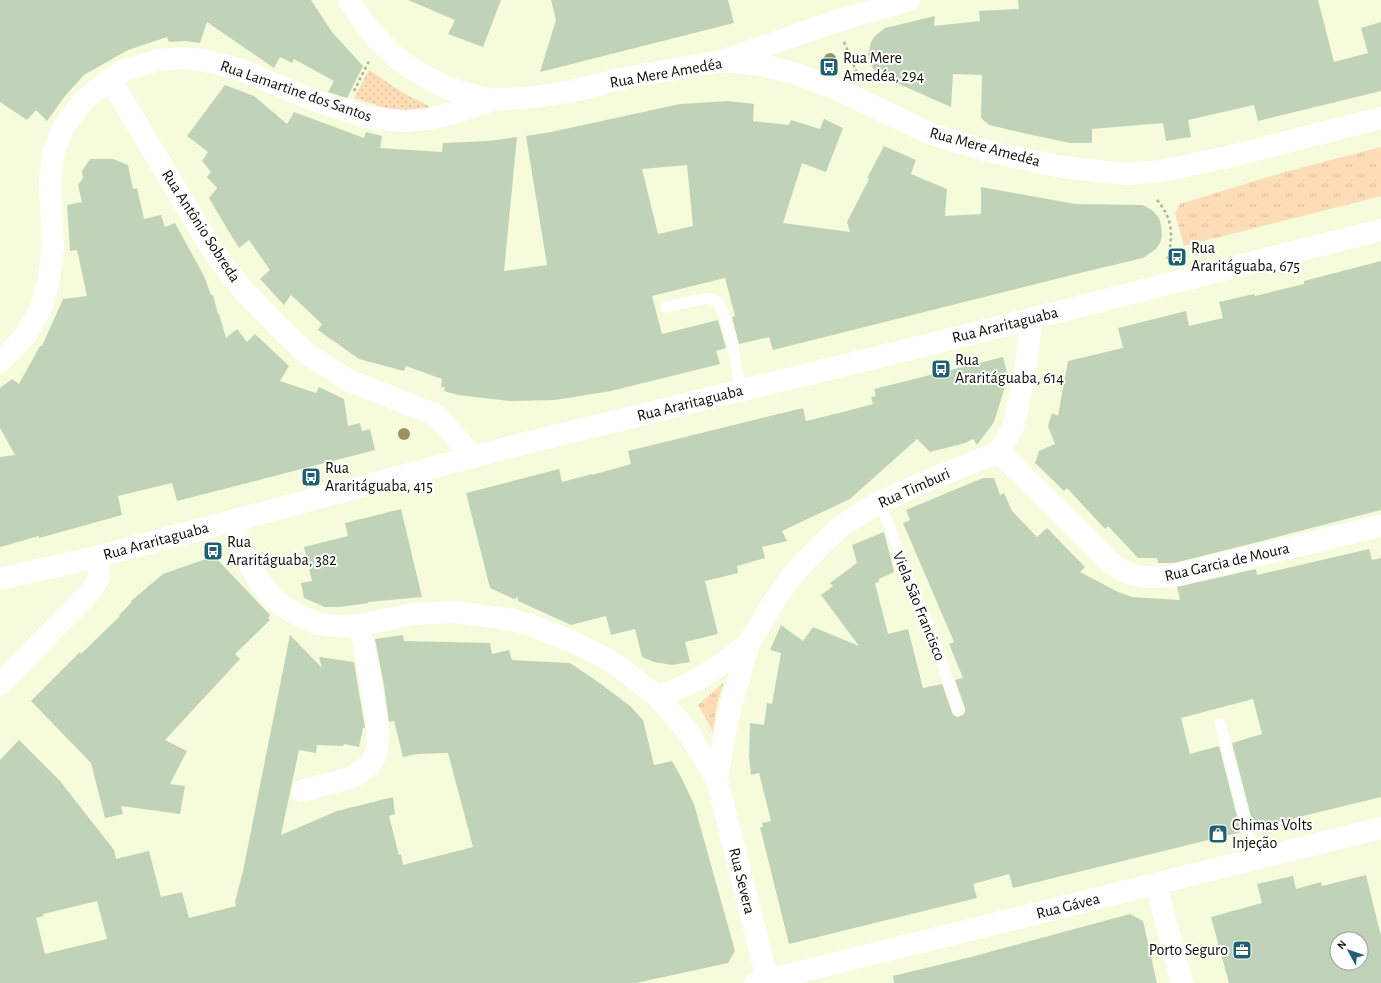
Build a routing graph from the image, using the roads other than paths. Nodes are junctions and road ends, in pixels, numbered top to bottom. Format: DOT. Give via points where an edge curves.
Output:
graph roads {
  1 [pos="349,0"];
  2 [pos="909,0"];
  3 [pos="722,61"];
  4 [pos="110,79"];
  5 [pos="492,100"];
  6 [pos="1381,118"];
  7 [pos="1381,230"];
  8 [pos="666,307"];
  9 [pos="1031,318"];
  10 [pos="0,362"];
  11 [pos="740,391"];
  12 [pos="999,452"];
  13 [pos="473,456"];
  14 [pos="880,502"];
  15 [pos="232,521"];
  16 [pos="1381,526"];
  17 [pos="96,557"];
  18 [pos="0,579"];
  19 [pos="360,625"];
  20 [pos="749,643"];
  21 [pos="0,684"];
  22 [pos="657,696"];
  23 [pos="958,710"];
  24 [pos="1220,723"];
  25 [pos="717,780"];
  26 [pos="302,791"];
  27 [pos="1381,828"];
  28 [pos="1255,860"];
  29 [pos="1156,884"];
  30 [pos="763,982"];
  31 [pos="1182,983"];
  1 -- 5 [label="street, Rua Mere Amedéa" via="380,42 410,68 447,88"];
  2 -- 3 [label="street" via="837,21"];
  3 -- 5 [label="street, Rua Mere Amedéa" via="536,97"];
  3 -- 6 [label="street, Rua Mere Amedéa" via="763,65 796,74 837,89 931,134 995,153 1062,167 1127,174 1161,171 1228,157"];
  4 -- 5 [label="street, Rua Lamartine dos Santos" via="125,70 158,60 184,58 207,61 241,70 344,110 371,118 405,121 453,114"];
  4 -- 10 [label="street, Rua Lamartine dos Santos" via="83,101 63,128 52,154 50,180 53,248 49,279 41,308 25,336"];
  4 -- 13 [label="street, Rua Antônio Sobreda" via="213,251 243,290 307,354 348,380 436,415"];
  7 -- 9 [label="street, Rua Araritaguaba"];
  8 -- 11 [label="lane" via="707,298 718,302 734,355"];
  9 -- 11 [label="street, Rua Araritaguaba"];
  9 -- 12 [label="street" via="1023,385 1013,427"];
  11 -- 13 [label="street, Rua Araritaguaba"];
  12 -- 14 [label="street, Rua Timburi"];
  12 -- 16 [label="street, Rua Garcia de Moura" via="1109,561 1122,571 1136,576 1154,578 1176,575"];
  13 -- 15 [label="street, Rua Araritaguaba"];
  14 -- 20 [label="street, Rua Timburi" via="840,527 794,573"];
  14 -- 23 [label="lane, Viela São Francisco" via="931,630"];
  15 -- 17 [label="street, Rua Araritaguaba"];
  15 -- 19 [label="street" via="244,553 259,581 276,600 296,614 318,624"];
  17 -- 18 [label="street, Rua Araritaguaba"];
  17 -- 21 [label="street" via="100,573 97,583"];
  19 -- 22 [label="street" via="413,614 456,612 513,620 536,626 611,661"];
  19 -- 26 [label="street" via="378,732 377,752 370,765 353,776"];
  20 -- 22 [label="street" via="692,683"];
  20 -- 25 [label="street" via="731,705"];
  22 -- 25 [label="street" via="688,732"];
  24 -- 28 [label="lane"];
  25 -- 30 [label="street, Rua Severa"];
  27 -- 28 [label="street, Rua Gávea"];
  28 -- 29 [label="street, Rua Gávea"];
  29 -- 30 [label="street, Rua Gávea"];
  29 -- 31 [label="street"];
}
